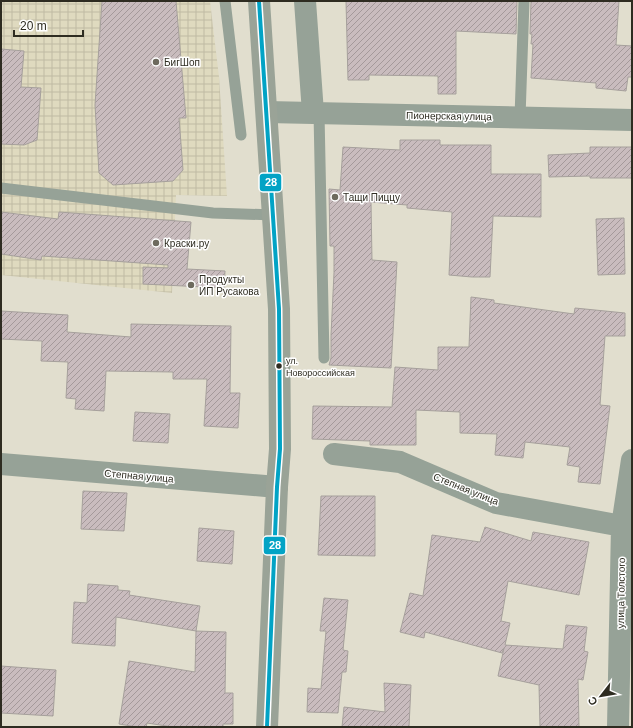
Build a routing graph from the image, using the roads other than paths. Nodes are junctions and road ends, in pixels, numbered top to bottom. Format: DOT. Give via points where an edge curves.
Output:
graph roads {
  1 [pos="225,1"];
  2 [pos="259,1"];
  3 [pos="305,1"];
  4 [pos="524,1"];
  5 [pos="267,112"];
  6 [pos="316,113"];
  7 [pos="520,118"];
  8 [pos="632,120"];
  9 [pos="240,135"];
  10 [pos="1,188"];
  11 [pos="274,215"];
  12 [pos="324,358"];
  13 [pos="334,454"];
  14 [pos="632,460"];
  15 [pos="1,464"];
  16 [pos="277,487"];
  17 [pos="622,526"];
  18 [pos="267,727"];
  19 [pos="618,727"];
  1 -- 9 [label="lane"];
  2 -- 5 [label="main road"];
  3 -- 6 [label="street"];
  4 -- 7 [label="lane"];
  5 -- 6 [label="street, Пионерская улица"];
  5 -- 11 [label="main road"];
  6 -- 7 [label="street, Пионерская улица"];
  6 -- 12 [label="lane"];
  7 -- 8 [label="street, Пионерская улица"];
  10 -- 11 [label="lane" via="213,212"];
  11 -- 16 [label="main road" via="279,310 280,449"];
  13 -- 17 [label="street, Степная улица" via="400,462 496,502"];
  14 -- 17 [label="street, улица Толстого"];
  15 -- 16 [label="street, Степная улица"];
  16 -- 18 [label="main road"];
  17 -- 19 [label="street, улица Толстого"];
}
